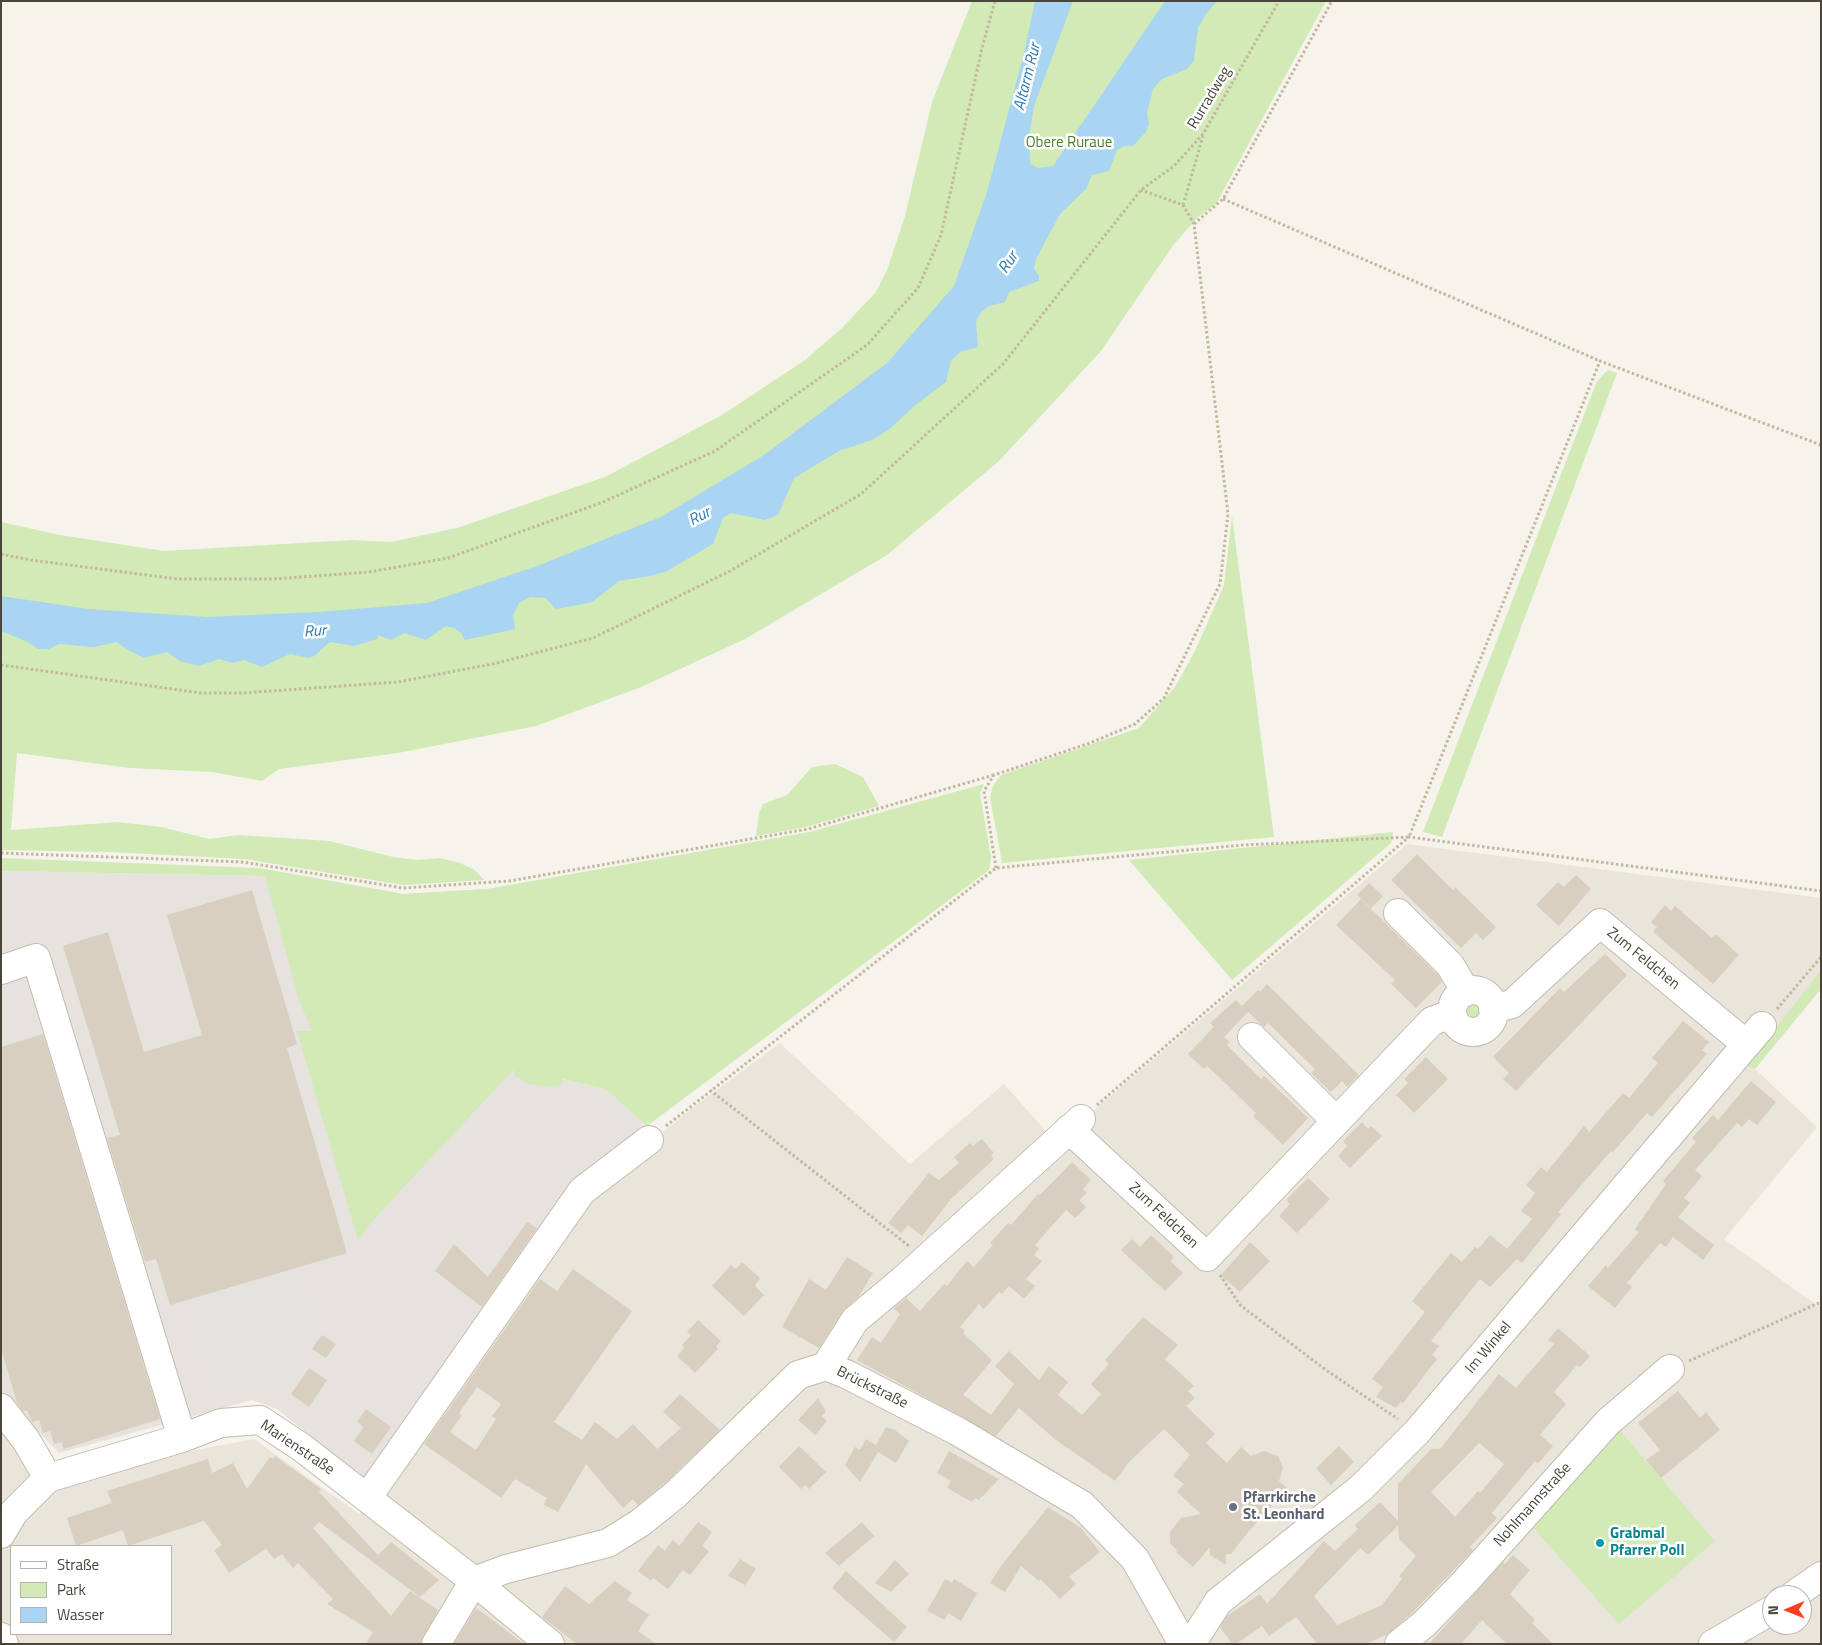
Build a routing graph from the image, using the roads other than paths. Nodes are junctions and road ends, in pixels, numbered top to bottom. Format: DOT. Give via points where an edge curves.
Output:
graph roads {
  1 [pos="1398,913"];
  2 [pos="1,970"];
  3 [pos="1459,1003"];
  4 [pos="1493,1008"];
  5 [pos="1754,1035"];
  6 [pos="1252,1037"];
  7 [pos="1336,1121"];
  8 [pos="649,1140"];
  9 [pos="826,1366"];
  10 [pos="1670,1369"];
  11 [pos="1,1408"];
  12 [pos="182,1438"];
  13 [pos="48,1478"];
  14 [pos="367,1498"];
  15 [pos="1,1534"];
  16 [pos="1821,1576"];
  17 [pos="474,1581"];
  18 [pos="1808,1585"];
  19 [pos="1762,1616"];
  20 [pos="1,1637"];
  21 [pos="4,1644"];
  22 [pos="436,1644"];
  23 [pos="550,1644"];
  24 [pos="1182,1644"];
  25 [pos="1191,1644"];
  26 [pos="1399,1644"];
  27 [pos="1713,1644"];
  1 -- 3 [label="street" via="1450,966"];
  2 -- 12 [label="street" via="36,958"];
  3 -- 4 [label="street" via="1474,991 1487,996"];
  3 -- 4 [label="street" via="1459,1027 1472,1032 1486,1028 1493,1016"];
  3 -- 7 [label="street, Zum Feldchen" via="1432,1021"];
  4 -- 5 [label="street, Zum Feldchen" via="1512,1004 1600,923"];
  5 -- 25 [label="street, Im Winkel" via="1417,1432 1361,1488 1218,1602"];
  6 -- 7 [label="street"];
  7 -- 9 [label="street, Zum Feldchen" via="1207,1257 1075,1124 855,1320"];
  8 -- 14 [label="street" via="582,1190"];
  9 -- 17 [label="street, Brückstraße" via="798,1375 675,1496 608,1543 506,1569"];
  9 -- 24 [label="street, Brückstraße" via="957,1431 1082,1505 1135,1559"];
  10 -- 26 [label="street, Nohlmannstraße" via="1608,1422 1464,1583 1424,1624"];
  11 -- 13 [label="street" via="26,1440"];
  12 -- 13 [label="street, Marienstraße"];
  12 -- 14 [label="street, Marienstraße" via="222,1423 260,1420"];
  13 -- 15 [label="street" via="14,1512"];
  14 -- 17 [label="street, Marienstraße"];
  16 -- 18 [label="street"];
  17 -- 22 [label="street"];
  17 -- 23 [label="street, Marienstraße"];
  19 -- 27 [label="street"];
  20 -- 21 [label="street"];
}
